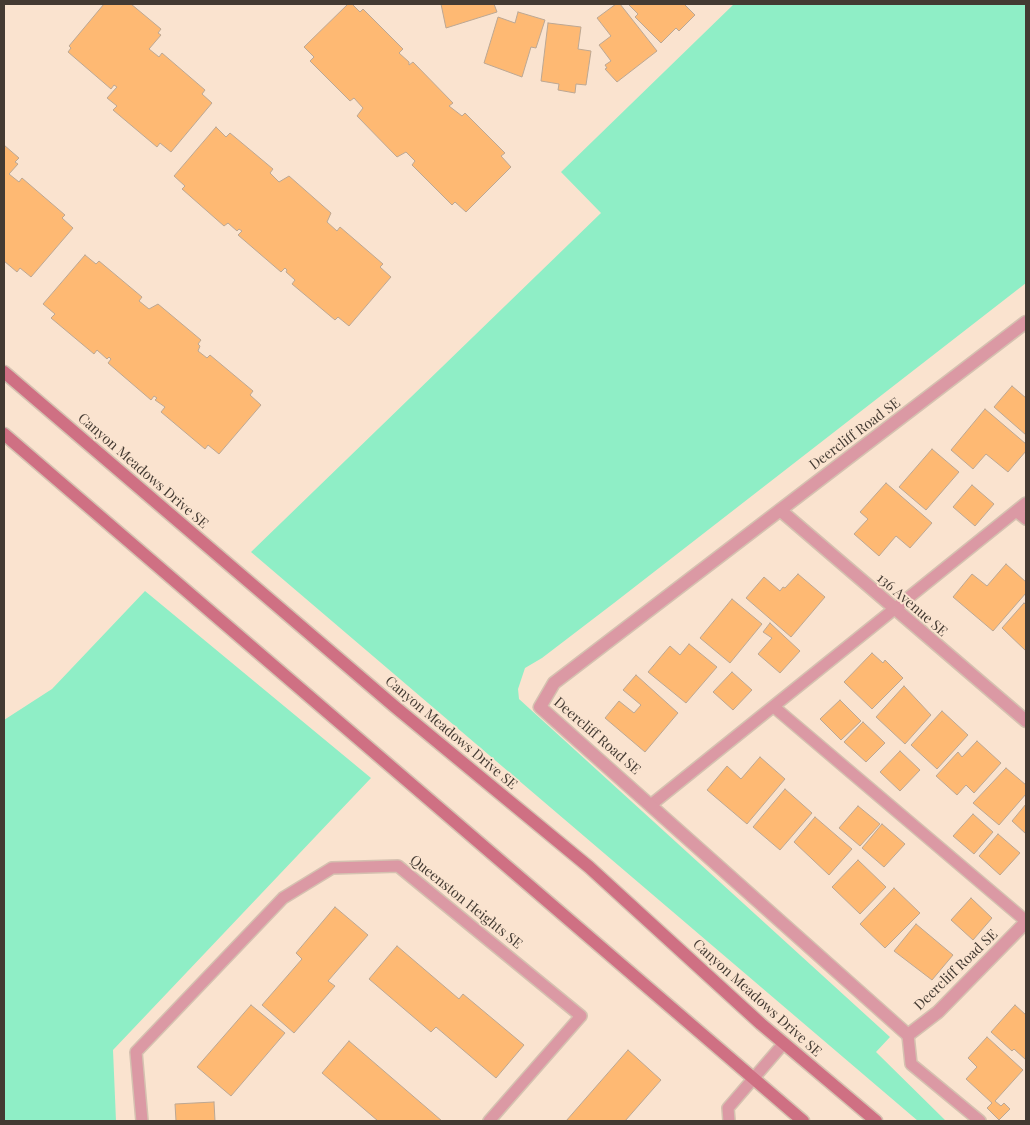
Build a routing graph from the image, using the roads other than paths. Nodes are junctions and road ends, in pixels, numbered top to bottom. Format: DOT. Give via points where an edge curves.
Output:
graph roads {
  1 [pos="1026,322"];
  2 [pos="4,372"];
  3 [pos="4,434"];
  4 [pos="1026,503"];
  5 [pos="780,510"];
  6 [pos="1016,511"];
  7 [pos="1026,519"];
  8 [pos="895,610"];
  9 [pos="774,707"];
  10 [pos="1026,722"];
  11 [pos="652,804"];
  12 [pos="1026,922"];
  13 [pos="908,1034"];
  14 [pos="784,1043"];
  15 [pos="753,1078"];
  16 [pos="142,1121"];
  17 [pos="489,1121"];
  18 [pos="728,1121"];
  19 [pos="802,1121"];
  20 [pos="876,1121"];
  21 [pos="980,1121"];
  1 -- 5 [label="street, Deercliff Road SE"];
  2 -- 14 [label="street, Canyon Meadows Drive SE" via="394,706 588,867"];
  3 -- 15 [label="street"];
  4 -- 6 [label="lane"];
  5 -- 8 [label="street, 136 Avenue SE"];
  5 -- 11 [label="street, Deercliff Road SE" via="554,684 540,707"];
  6 -- 7 [label="lane"];
  6 -- 8 [label="lane"];
  8 -- 9 [label="lane"];
  8 -- 10 [label="street, 136 Avenue SE"];
  9 -- 11 [label="lane"];
  9 -- 12 [label="lane"];
  11 -- 13 [label="street, Deercliff Road SE"];
  12 -- 13 [label="street, Deercliff Road SE" via="938,1012"];
  13 -- 21 [label="lane" via="911,1064"];
  14 -- 15 [label="lane"];
  14 -- 20 [label="street, Canyon Meadows Drive SE"];
  15 -- 18 [label="lane" via="728,1108"];
  15 -- 19 [label="street"];
  16 -- 17 [label="lane, Queenston Heights SE" via="136,1052 283,898 332,868 398,866 581,1016"];
}
